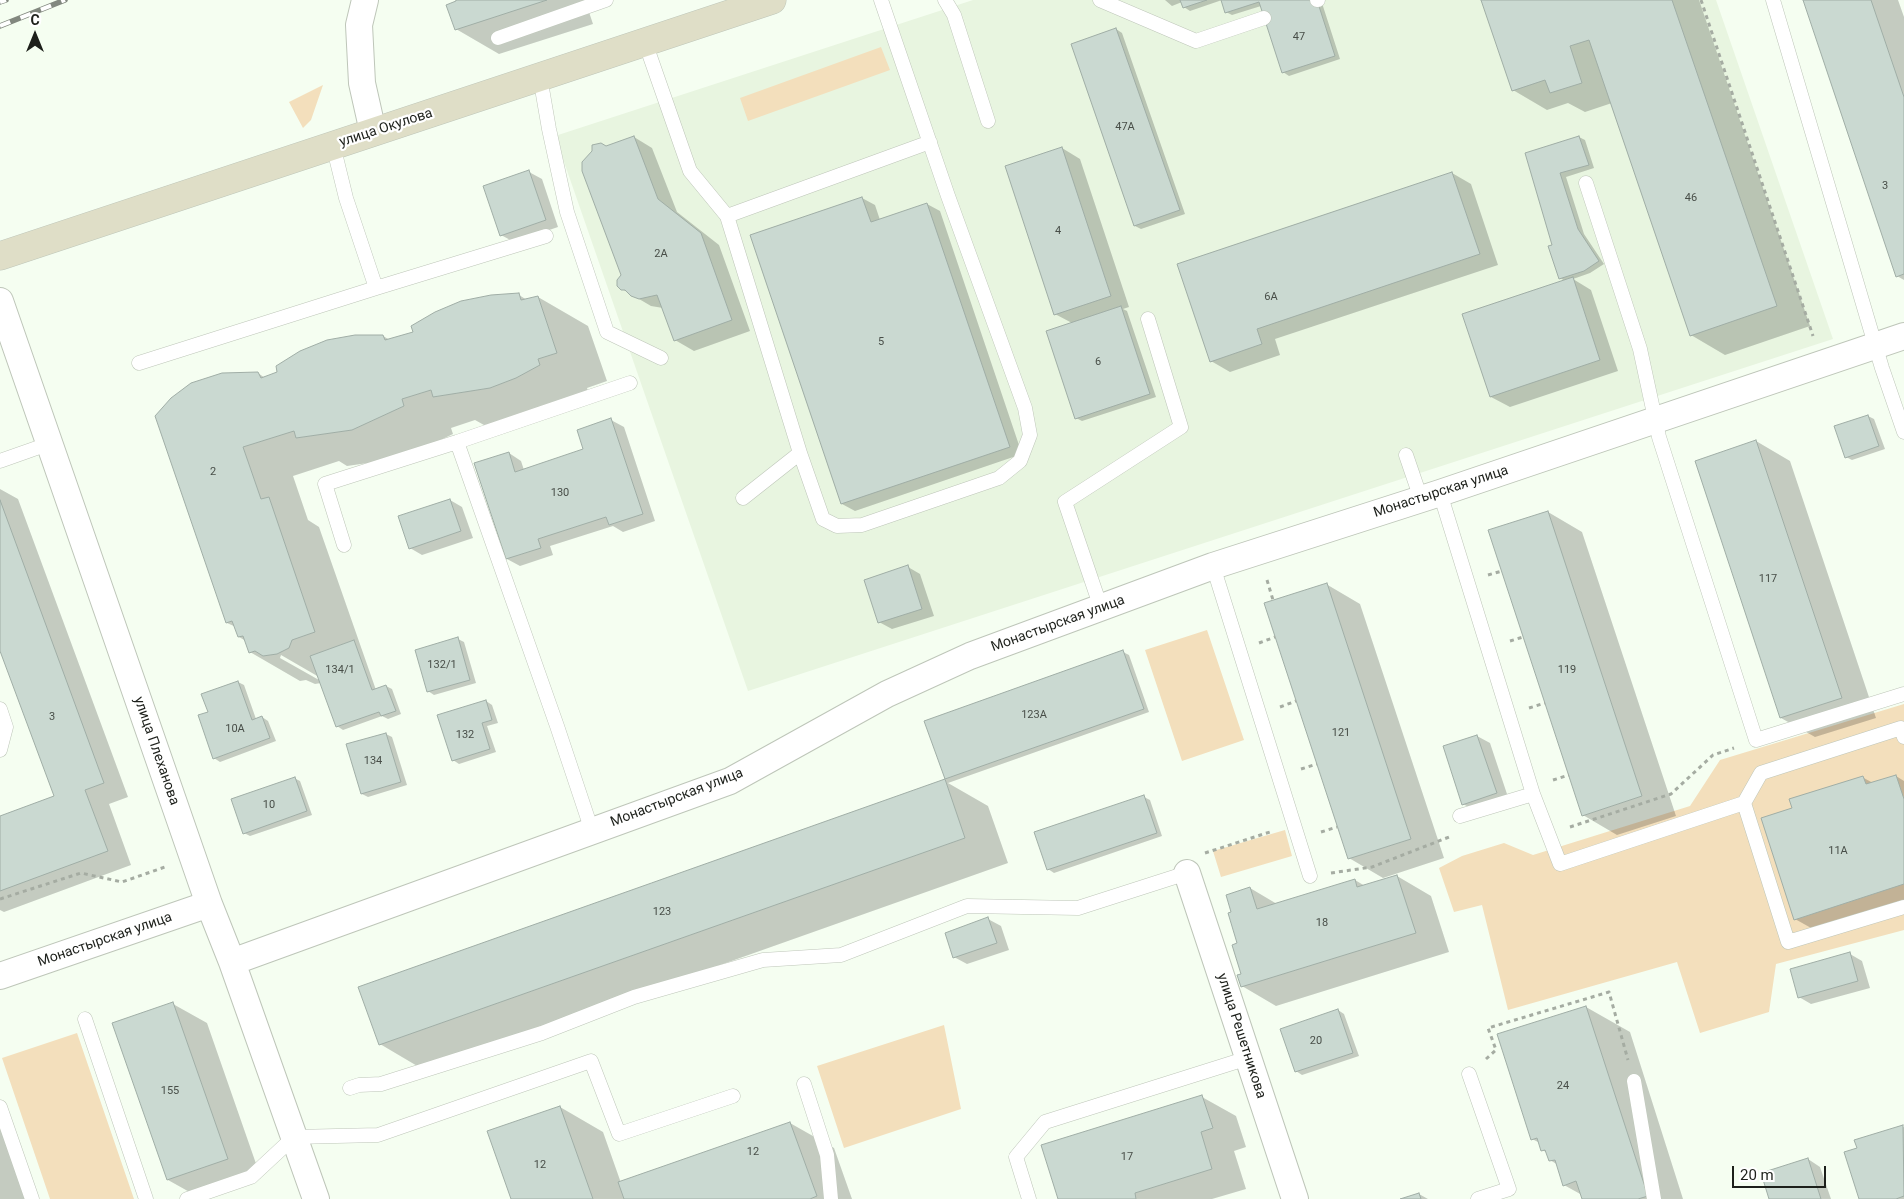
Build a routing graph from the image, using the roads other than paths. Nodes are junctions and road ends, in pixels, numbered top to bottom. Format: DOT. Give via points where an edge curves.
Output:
graph roads {
  1 [pos="365,0"];
  2 [pos="606,0"];
  3 [pos="772,0"];
  4 [pos="881,0"];
  5 [pos="945,0"];
  6 [pos="1100,0"];
  7 [pos="1773,0"];
  8 [pos="1264,18"];
  9 [pos="498,38"];
  10 [pos="645,42"];
  11 [pos="540,77"];
  12 [pos="988,121"];
  13 [pos="374,132"];
  14 [pos="930,142"];
  15 [pos="333,145"];
  16 [pos="1586,183"];
  17 [pos="727,216"];
  18 [pos="546,236"];
  19 [pos="0,256"];
  20 [pos="376,288"];
  21 [pos="0,301"];
  22 [pos="1148,319"];
  23 [pos="1904,336"];
  24 [pos="1876,345"];
  25 [pos="661,358"];
  26 [pos="139,363"];
  27 [pos="630,383"];
  28 [pos="1654,420"];
  29 [pos="1904,432"];
  30 [pos="457,442"];
  31 [pos="48,444"];
  32 [pos="800,454"];
  33 [pos="1406,455"];
  34 [pos="0,461"];
  35 [pos="1430,496"];
  36 [pos="743,498"];
  37 [pos="344,545"];
  38 [pos="1213,566"];
  39 [pos="1101,608"];
  40 [pos="1904,694"];
  41 [pos="0,709"];
  42 [pos="1904,737"];
  43 [pos="0,750"];
  44 [pos="1533,794"];
  45 [pos="1744,803"];
  46 [pos="1460,816"];
  47 [pos="592,831"];
  48 [pos="1187,873"];
  49 [pos="1310,876"];
  50 [pos="209,904"];
  51 [pos="1904,907"];
  52 [pos="232,962"];
  53 [pos="0,976"];
  54 [pos="85,1019"];
  55 [pos="1248,1058"];
  56 [pos="1469,1074"];
  57 [pos="1634,1081"];
  58 [pos="804,1084"];
  59 [pos="350,1088"];
  60 [pos="733,1096"];
  61 [pos="0,1106"];
  62 [pos="294,1137"];
  63 [pos="32,1199"];
  64 [pos="146,1199"];
  65 [pos="187,1199"];
  66 [pos="316,1199"];
  67 [pos="831,1199"];
  68 [pos="1029,1199"];
  69 [pos="1295,1199"];
  70 [pos="1478,1199"];
  71 [pos="1654,1199"];
  1 -- 13 [label="street" via="359,25 362,83"];
  2 -- 9 [label="lane"];
  3 -- 10 [label="main road, улица Окулова"];
  4 -- 14 [label="lane"];
  5 -- 12 [label="lane" via="954,16"];
  6 -- 8 [label="lane" via="1196,41"];
  7 -- 24 [label="lane"];
  10 -- 11 [label="main road, улица Окулова"];
  10 -- 17 [label="lane" via="690,171"];
  11 -- 13 [label="main road, улица Окулова"];
  11 -- 25 [label="lane" via="567,212 607,332"];
  13 -- 15 [label="main road, улица Окулова"];
  14 -- 17 [label="lane"];
  14 -- 32 [label="lane" via="1024,408 1030,435 1020,461 999,478 862,525 837,526 823,519"];
  15 -- 19 [label="main road, улица Окулова"];
  15 -- 20 [label="lane" via="346,198"];
  16 -- 28 [label="lane" via="1640,349"];
  17 -- 32 [label="lane"];
  18 -- 20 [label="lane"];
  20 -- 26 [label="lane"];
  21 -- 31 [label="street, улица Плеханова"];
  22 -- 39 [label="lane" via="1182,427 1065,502"];
  23 -- 24 [label="street, Монастырская улица"];
  24 -- 28 [label="street, Монастырская улица"];
  24 -- 29 [label="lane"];
  27 -- 30 [label="lane"];
  28 -- 35 [label="street, Монастырская улица"];
  28 -- 40 [label="lane" via="1756,740"];
  30 -- 37 [label="lane" via="326,484"];
  30 -- 47 [label="lane"];
  31 -- 34 [label="lane"];
  31 -- 50 [label="street, улица Плеханова"];
  32 -- 36 [label="lane"];
  33 -- 35 [label="lane"];
  35 -- 38 [label="street, Монастырская улица"];
  35 -- 44 [label="lane"];
  38 -- 39 [label="street, Монастырская улица"];
  38 -- 49 [label="lane"];
  39 -- 47 [label="street, Монастырская улица" via="970,656 887,694 730,781"];
  41 -- 43 [label="lane" via="6,727"];
  42 -- 45 [label="lane" via="1901,728 1761,773"];
  44 -- 45 [label="lane" via="1560,864"];
  44 -- 46 [label="lane"];
  45 -- 51 [label="lane" via="1788,942"];
  47 -- 52 [label="street, Монастырская улица"];
  48 -- 55 [label="street, улица Решетникова"];
  48 -- 59 [label="lane" via="1078,908 967,906 841,955 763,960 634,997 542,1033 381,1084"];
  50 -- 52 [label="street, улица Плеханова"];
  50 -- 53 [label="street, Монастырская улица"];
  52 -- 62 [label="street, улица Плеханова"];
  54 -- 64 [label="lane"];
  55 -- 68 [label="lane" via="1045,1122 1016,1157"];
  55 -- 69 [label="street, улица Решетникова"];
  56 -- 70 [label="lane" via="1509,1189"];
  57 -- 71 [label="lane"];
  58 -- 67 [label="lane" via="827,1155"];
  60 -- 62 [label="lane" via="619,1134 591,1061 378,1135"];
  61 -- 63 [label="lane"];
  62 -- 65 [label="lane" via="251,1177"];
  62 -- 66 [label="street, улица Плеханова"];
}
